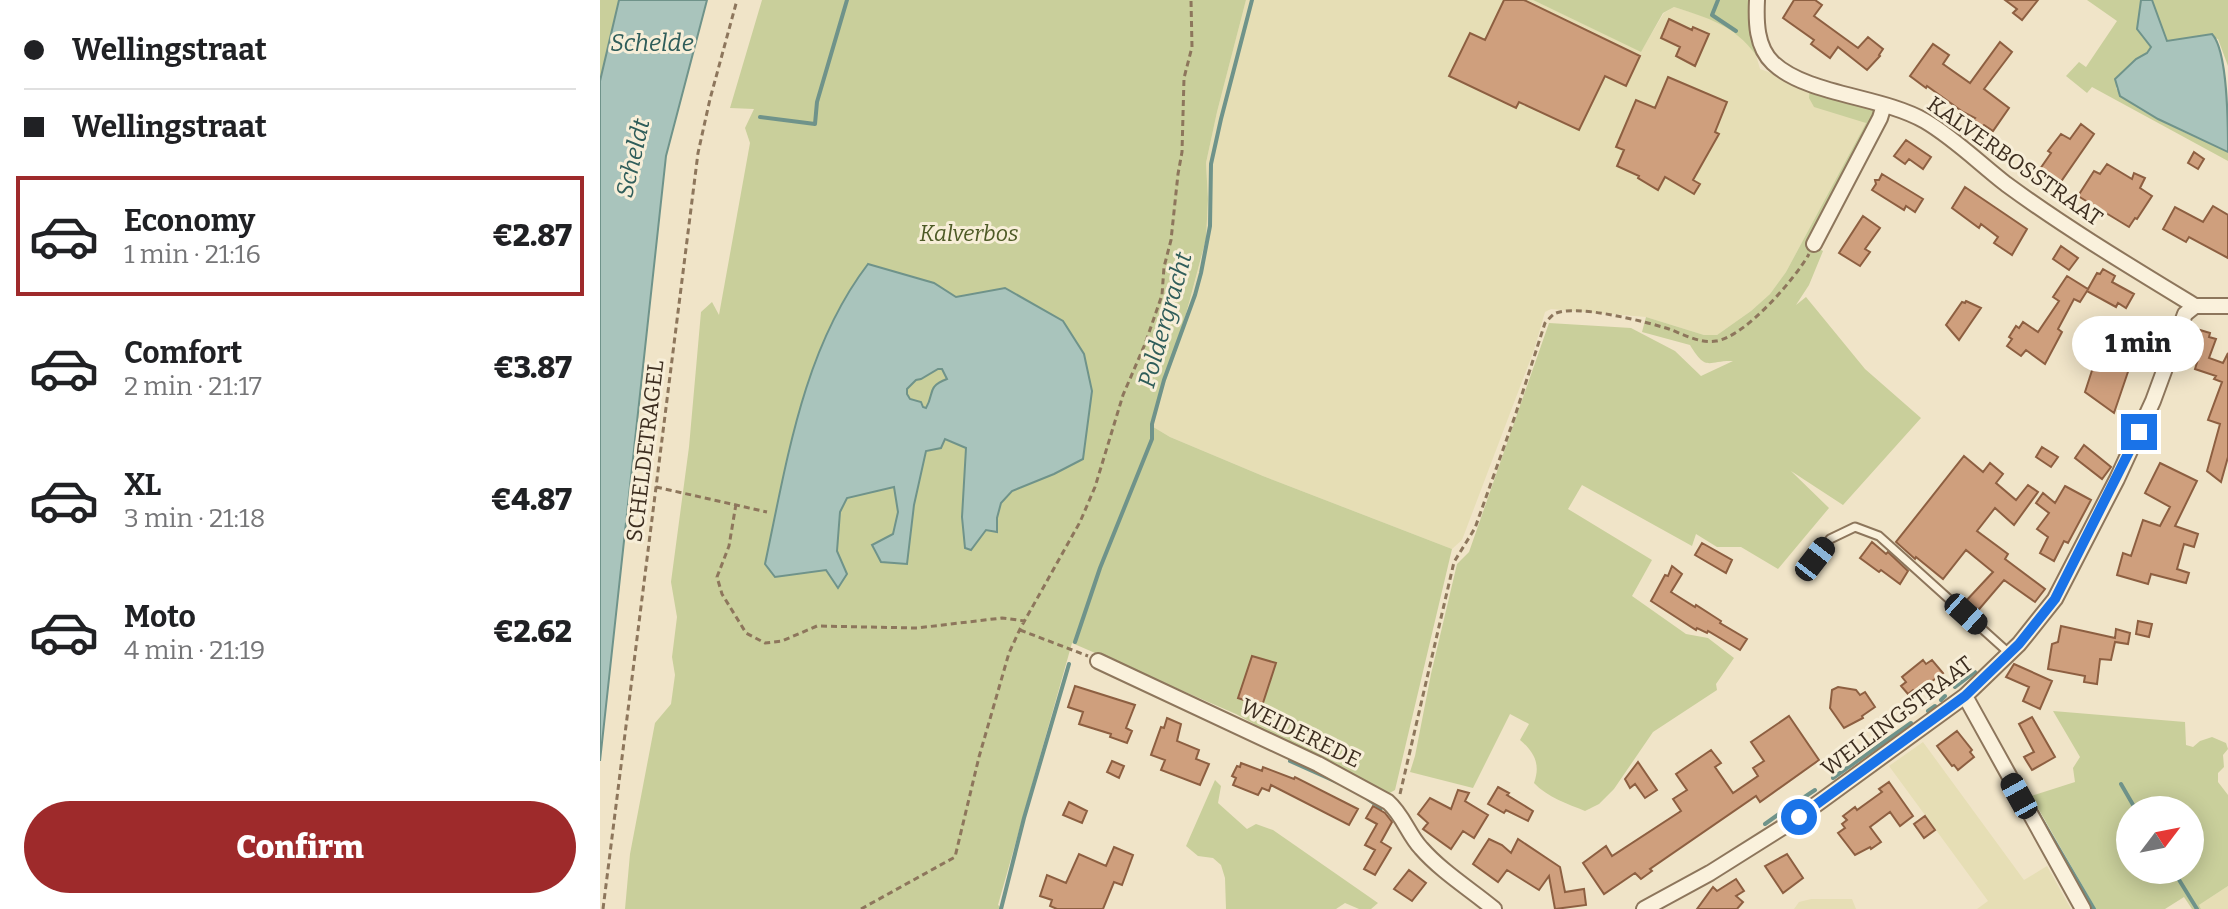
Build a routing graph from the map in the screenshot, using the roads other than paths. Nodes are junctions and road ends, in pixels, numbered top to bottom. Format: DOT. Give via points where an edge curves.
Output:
graph roads {
  1 [pos="1757,0"];
  2 [pos="1884,105"];
  3 [pos="1814,244"];
  4 [pos="2195,306"];
  5 [pos="2228,306"];
  6 [pos="1815,559"];
  7 [pos="2010,654"];
  8 [pos="1098,661"];
  9 [pos="1965,696"];
  10 [pos="1494,909"];
  11 [pos="1644,909"];
  12 [pos="2083,909"];
  1 -- 2 [label="street, KALVERBOSSTRAAT" via="1756,25 1763,49 1783,71"];
  2 -- 3 [label="street"];
  2 -- 4 [label="street, KALVERBOSSTRAAT" via="1940,131 2007,184"];
  4 -- 5 [label="street"];
  4 -- 7 [label="street, WELLINGSTRAAT" via="2185,314 2148,415 2055,599"];
  6 -- 7 [label="lane" via="1830,539 1855,527 1879,536"];
  7 -- 9 [label="street, WELLINGSTRAAT"];
  8 -- 10 [label="street, WEIDEREDE" via="1388,802 1419,847"];
  9 -- 11 [label="street, WELLINGSTRAAT" via="1799,817"];
  9 -- 12 [label="street"];
}
